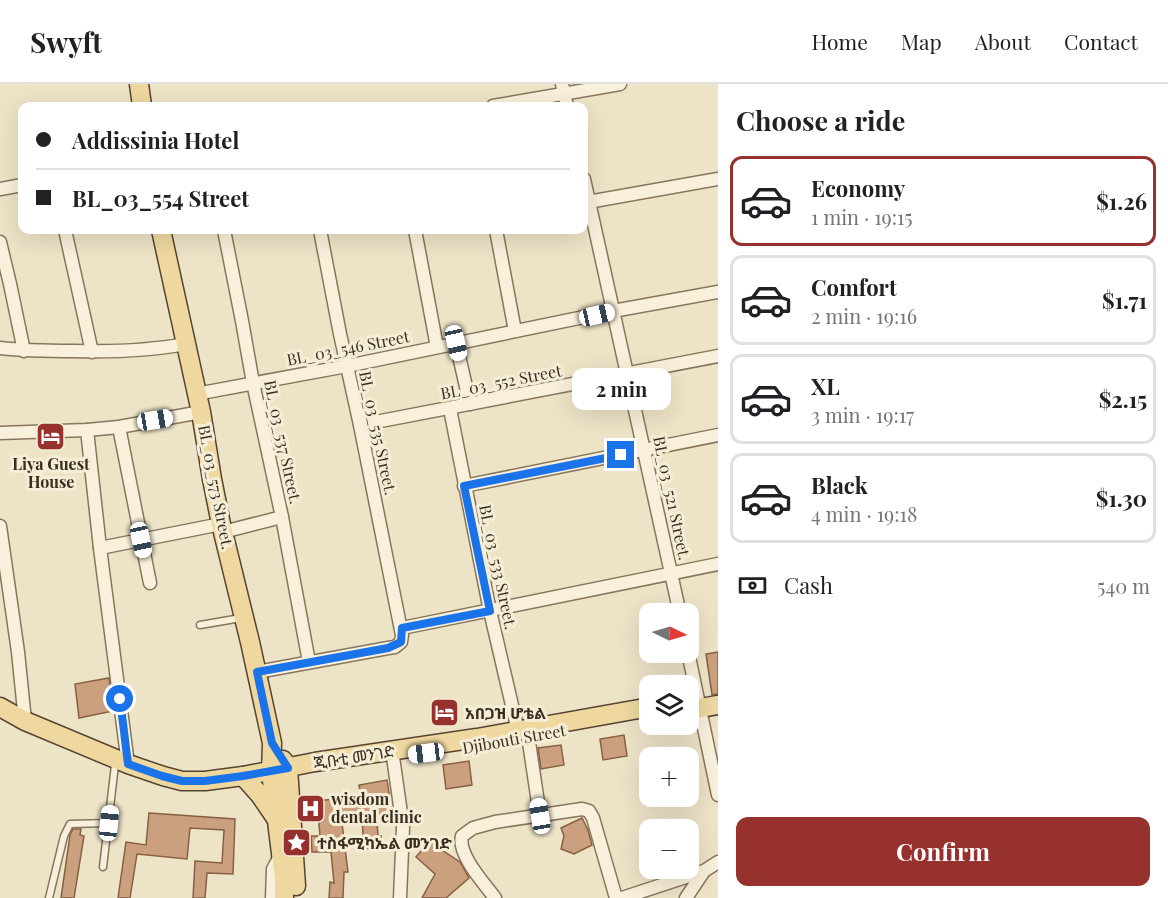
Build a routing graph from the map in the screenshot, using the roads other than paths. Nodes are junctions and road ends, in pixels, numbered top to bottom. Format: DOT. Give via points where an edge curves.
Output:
graph roads {
  1 [pos="139,84"];
  2 [pos="620,84"];
  3 [pos="564,95"];
  4 [pos="141,102"];
  5 [pos="519,102"];
  6 [pos="718,179"];
  7 [pos="18,186"];
  8 [pos="0,189"];
  9 [pos="588,202"];
  10 [pos="66,234"];
  11 [pos="162,234"];
  12 [pos="225,234"];
  13 [pos="321,234"];
  14 [pos="416,234"];
  15 [pos="497,234"];
  16 [pos="0,242"];
  17 [pos="718,291"];
  18 [pos="613,311"];
  19 [pos="515,332"];
  20 [pos="456,343"];
  21 [pos="185,344"];
  22 [pos="437,347"];
  23 [pos="0,348"];
  24 [pos="24,351"];
  25 [pos="92,352"];
  26 [pos="718,356"];
  27 [pos="347,366"];
  28 [pos="626,374"];
  29 [pos="253,383"];
  30 [pos="196,394"];
  31 [pos="470,405"];
  32 [pos="450,409"];
  33 [pos="201,412"];
  34 [pos="360,426"];
  35 [pos="119,427"];
  36 [pos="87,430"];
  37 [pos="0,433"];
  38 [pos="718,435"];
  39 [pos="644,450"];
  40 [pos="464,486"];
  41 [pos="282,517"];
  42 [pos="0,526"];
  43 [pos="222,528"];
  44 [pos="141,540"];
  45 [pos="100,548"];
  46 [pos="718,564"];
  47 [pos="671,574"];
  48 [pos="150,583"];
  49 [pos="4,592"];
  50 [pos="678,603"];
  51 [pos="490,611"];
  52 [pos="244,617"];
  53 [pos="200,625"];
  54 [pos="402,628"];
  55 [pos="309,662"];
  56 [pos="257,672"];
  57 [pos="718,696"];
  58 [pos="699,702"];
  59 [pos="699,704"];
  60 [pos="718,705"];
  61 [pos="0,707"];
  62 [pos="639,709"];
  63 [pos="0,714"];
  64 [pos="639,717"];
  65 [pos="25,721"];
  66 [pos="699,726"];
  67 [pos="524,732"];
  68 [pos="393,754"];
  69 [pos="122,765"];
  70 [pos="290,771"];
  71 [pos="246,780"];
  72 [pos="718,795"];
  73 [pos="540,816"];
  74 [pos="277,821"];
  75 [pos="109,823"];
  76 [pos="281,853"];
  77 [pos="718,862"];
  78 [pos="103,867"];
  79 [pos="704,871"];
  80 [pos="49,898"];
  81 [pos="273,898"];
  82 [pos="284,898"];
  83 [pos="296,898"];
  84 [pos="400,898"];
  85 [pos="495,898"];
  86 [pos="616,898"];
  87 [pos="622,898"];
  88 [pos="686,898"];
  1 -- 4 [label="main road"];
  2 -- 3 [label="street"];
  3 -- 5 [label="street"];
  6 -- 9 [label="street"];
  7 -- 8 [label="street"];
  9 -- 18 [label="street, BL_03_521 Street."];
  10 -- 25 [label="street"];
  11 -- 21 [label="main road, BL_03_573 Street."];
  12 -- 29 [label="street, BL_03_537 Street."];
  13 -- 27 [label="street, BL_03_535 Street."];
  14 -- 22 [label="street"];
  15 -- 19 [label="street"];
  16 -- 24 [label="street"];
  17 -- 18 [label="street, BL_03_546 Street"];
  18 -- 19 [label="street, BL_03_546 Street"];
  18 -- 28 [label="street, BL_03_521 Street."];
  19 -- 20 [label="street, BL_03_546 Street"];
  20 -- 22 [label="street, BL_03_546 Street"];
  20 -- 31 [label="street"];
  21 -- 25 [label="street"];
  21 -- 30 [label="main road, BL_03_573 Street."];
  22 -- 27 [label="street, BL_03_546 Street"];
  23 -- 24 [label="street"];
  24 -- 25 [label="street"];
  26 -- 28 [label="street, BL_03_552 Street"];
  27 -- 29 [label="street, BL_03_546 Street"];
  27 -- 34 [label="street, BL_03_535 Street."];
  28 -- 31 [label="street, BL_03_552 Street"];
  28 -- 39 [label="street, BL_03_521 Street."];
  29 -- 30 [label="street, BL_03_546 Street"];
  29 -- 41 [label="street, BL_03_537 Street."];
  30 -- 33 [label="main road, BL_03_573 Street."];
  31 -- 32 [label="street, BL_03_552 Street"];
  32 -- 34 [label="street, BL_03_552 Street"];
  32 -- 40 [label="street, BL_03_533 Street."];
  33 -- 35 [label="street"];
  33 -- 43 [label="main road, BL_03_573 Street."];
  34 -- 54 [label="street, BL_03_535 Street."];
  35 -- 36 [label="street"];
  35 -- 44 [label="street"];
  36 -- 37 [label="street"];
  36 -- 45 [label="street"];
  38 -- 39 [label="street"];
  39 -- 40 [label="street"];
  39 -- 47 [label="street, BL_03_521 Street."];
  40 -- 51 [label="street, BL_03_533 Street."];
  41 -- 43 [label="street"];
  41 -- 55 [label="street, BL_03_537 Street."];
  42 -- 49 [label="street"];
  43 -- 44 [label="street"];
  43 -- 52 [label="main road, BL_03_573 Street."];
  44 -- 45 [label="street"];
  44 -- 48 [label="street"];
  45 -- 69 [label="street"];
  46 -- 47 [label="street"];
  47 -- 50 [label="street, BL_03_521 Street."];
  47 -- 51 [label="street"];
  49 -- 65 [label="street" via="18,652"];
  51 -- 54 [label="street"];
  51 -- 67 [label="street, BL_03_533 Street."];
  52 -- 53 [label="lane"];
  52 -- 56 [label="main road, BL_03_573 Street."];
  54 -- 55 [label="street, BL_03_535 Street." via="401,642 388,648"];
  55 -- 56 [label="street"];
  56 -- 70 [label="main road, BL_03_573 Street." via="272,743"];
  57 -- 58 [label="main road"];
  59 -- 60 [label="main road"];
  61 -- 65 [label="main road"];
  62 -- 67 [label="main road"];
  63 -- 69 [label="main road"];
  64 -- 67 [label="main road, Djibouti Street"];
  65 -- 69 [label="main road"];
  66 -- 72 [label="street"];
  67 -- 68 [label="main road, Djibouti Street" via="469,747"];
  67 -- 73 [label="street, BL_03_533 Street."];
  68 -- 70 [label="main road, Djibouti Street"];
  68 -- 84 [label="street" via="403,827"];
  69 -- 71 [label="main road" via="182,781"];
  69 -- 75 [label="lane"];
  70 -- 71 [label="main road"];
  70 -- 74 [label="main road"];
  70 -- 83 [label="main road"];
  71 -- 74 [label="main road"];
  73 -- 85 [label="street" via="495,822 473,828 462,836 460,842 466,856"];
  73 -- 86 [label="street" via="589,810"];
  74 -- 76 [label="main road"];
  75 -- 78 [label="lane"];
  75 -- 80 [label="lane" via="70,824"];
  76 -- 81 [label="street" via="273,869"];
  76 -- 82 [label="main road"];
  77 -- 79 [label="street"];
  79 -- 87 [label="street"];
  79 -- 88 [label="street"];
}
